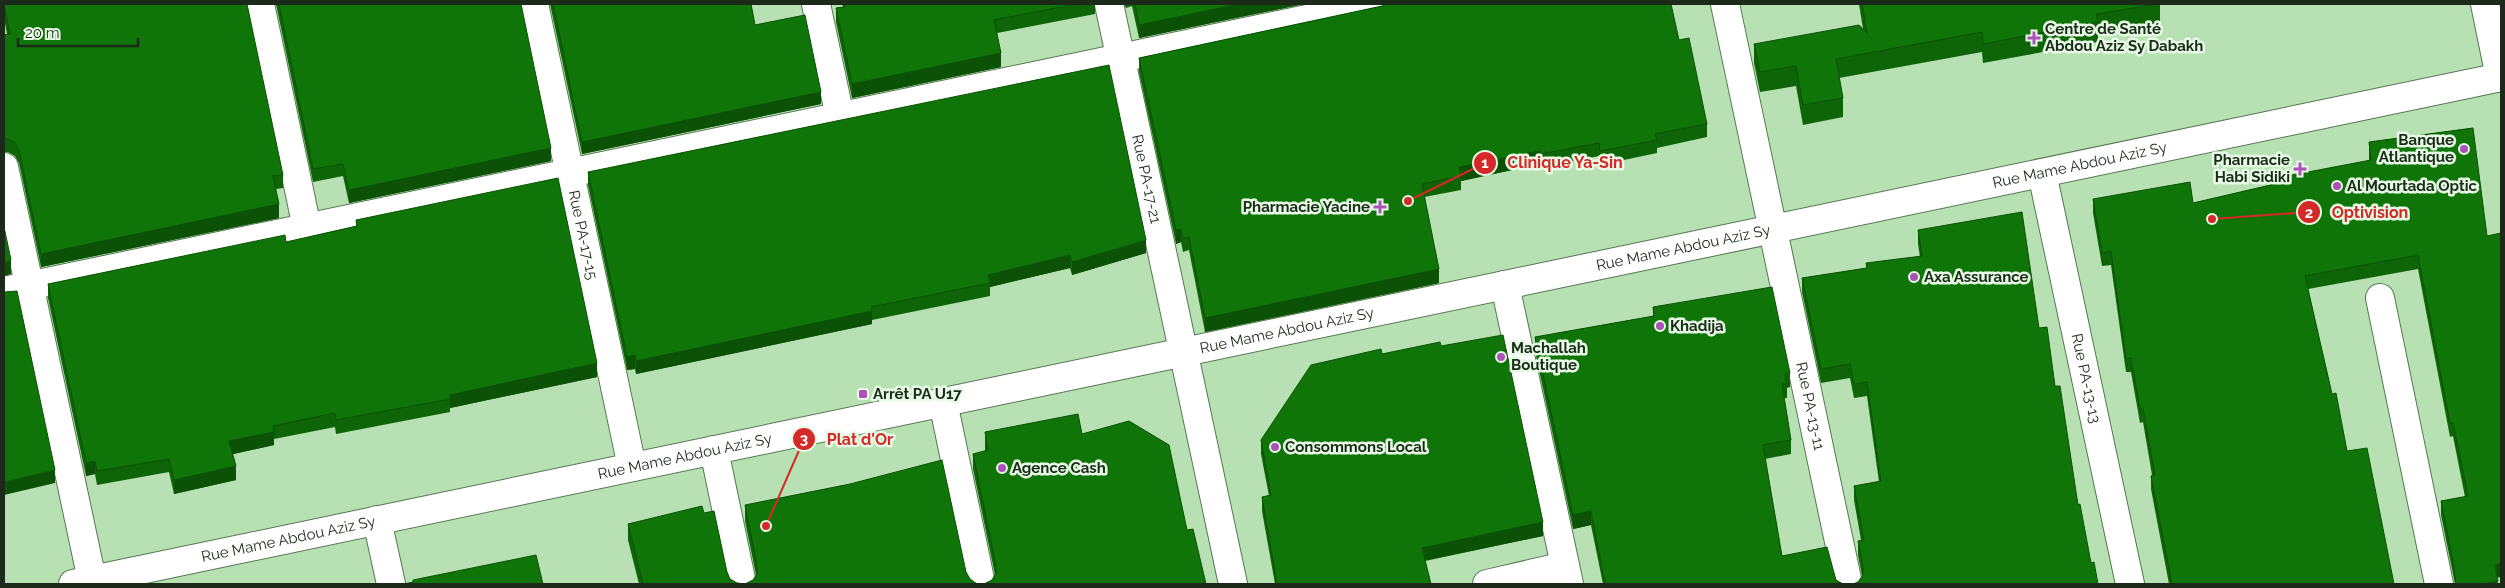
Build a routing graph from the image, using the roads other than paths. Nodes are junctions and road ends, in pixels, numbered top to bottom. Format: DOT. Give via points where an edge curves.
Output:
graph roads {
  1 [pos="260,4"];
  2 [pos="534,4"];
  3 [pos="816,4"];
  4 [pos="1110,4"];
  5 [pos="1378,4"];
  6 [pos="1725,4"];
  7 [pos="2485,4"];
  8 [pos="1121,58"];
  9 [pos="2501,77"];
  10 [pos="840,117"];
  11 [pos="4,167"];
  12 [pos="570,173"];
  13 [pos="2042,173"];
  14 [pos="308,228"];
  15 [pos="1773,229"];
  16 [pos="1505,286"];
  17 [pos="16,289"];
  18 [pos="2380,298"];
  19 [pos="1184,352"];
  20 [pos="943,402"];
  21 [pos="714,450"];
  22 [pos="632,467"];
  23 [pos="377,520"];
  24 [pos="1567,575"];
  25 [pos="82,582"];
  26 [pos="391,584"];
  27 [pos="742,584"];
  28 [pos="981,584"];
  29 [pos="1233,584"];
  30 [pos="1488,584"];
  31 [pos="1848,584"];
  32 [pos="2130,584"];
  33 [pos="2439,584"];
  1 -- 14 [label="street"];
  2 -- 12 [label="street, Rue PA-17-15"];
  3 -- 10 [label="street"];
  4 -- 8 [label="street, Rue PA-17-21"];
  5 -- 8 [label="street"];
  6 -- 15 [label="street, Rue PA-13-11"];
  7 -- 9 [label="street"];
  8 -- 10 [label="street"];
  8 -- 19 [label="street, Rue PA-17-21"];
  9 -- 13 [label="street, Rue Mame Abdou Aziz Sy"];
  10 -- 12 [label="street"];
  11 -- 17 [label="street"];
  12 -- 14 [label="street"];
  12 -- 22 [label="street, Rue PA-17-15"];
  13 -- 15 [label="street, Rue Mame Abdou Aziz Sy"];
  13 -- 32 [label="street, Rue PA-13-13"];
  14 -- 17 [label="street"];
  15 -- 16 [label="street, Rue Mame Abdou Aziz Sy"];
  15 -- 31 [label="street, Rue PA-13-11"];
  16 -- 19 [label="street, Rue Mame Abdou Aziz Sy"];
  16 -- 24 [label="street"];
  17 -- 25 [label="street"];
  18 -- 33 [label="street"];
  19 -- 20 [label="street, Rue Mame Abdou Aziz Sy"];
  19 -- 29 [label="street, Rue PA-17-21"];
  20 -- 21 [label="street, Rue Mame Abdou Aziz Sy"];
  20 -- 28 [label="street"];
  21 -- 22 [label="street, Rue Mame Abdou Aziz Sy"];
  21 -- 27 [label="street"];
  22 -- 23 [label="street, Rue Mame Abdou Aziz Sy"];
  23 -- 25 [label="street, Rue Mame Abdou Aziz Sy"];
  23 -- 26 [label="street"];
  24 -- 30 [label="street"];
}
